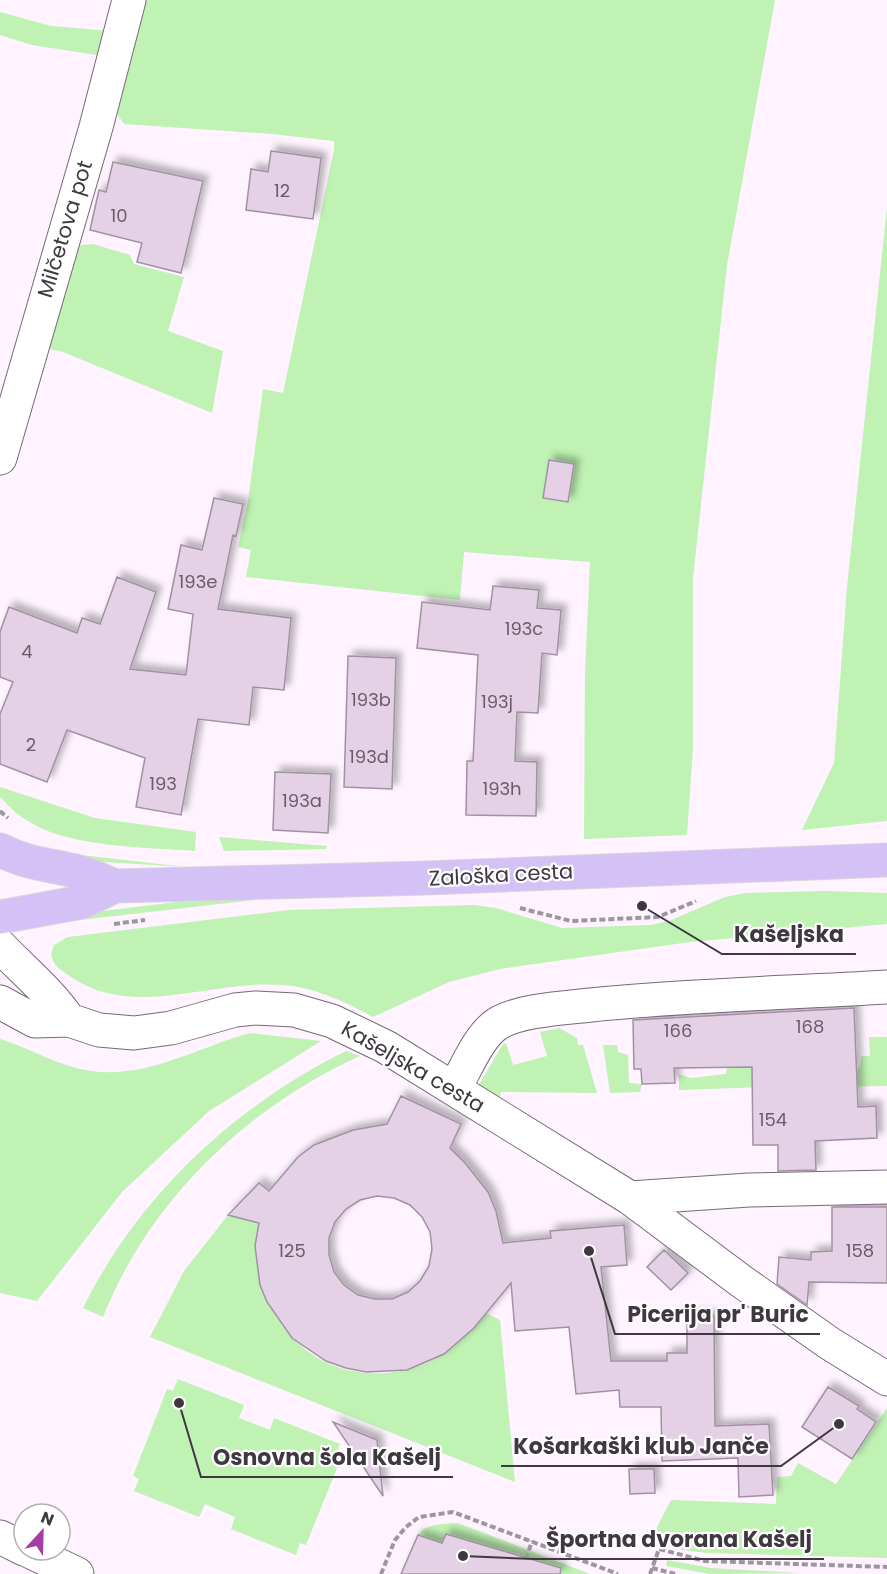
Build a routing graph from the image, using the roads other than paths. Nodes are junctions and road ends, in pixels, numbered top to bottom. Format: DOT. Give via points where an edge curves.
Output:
graph roads {
  1 [pos="129,0"];
  2 [pos="0,458"];
  3 [pos="0,850"];
  4 [pos="887,860"];
  5 [pos="115,886"];
  6 [pos="0,917"];
  7 [pos="0,946"];
  8 [pos="887,987"];
  9 [pos="0,1002"];
  10 [pos="69,1020"];
  11 [pos="454,1089"];
  12 [pos="887,1187"];
  13 [pos="630,1198"];
  14 [pos="887,1379"];
  15 [pos="52,1562"];
  16 [pos="77,1574"];
  1 -- 2 [label="street, Milčetova pot"];
  3 -- 5 [label="main road, Zaloška cesta" via="18,859 79,872"];
  4 -- 5 [label="main road, Zaloška cesta"];
  5 -- 6 [label="main road, Zaloška cesta" via="82,902"];
  7 -- 10 [label="street" via="29,978 52,995"];
  8 -- 11 [label="street" via="632,1001 516,1017 496,1025 486,1035"];
  9 -- 10 [label="street, Kašeljska cesta" via="35,1021"];
  10 -- 11 [label="street, Kašeljska cesta" via="99,1029 135,1033 247,1009 294,1010 358,1032"];
  11 -- 13 [label="street, Kašeljska cesta"];
  12 -- 13 [label="street"];
  13 -- 14 [label="street, Kašeljska cesta" via="741,1281"];
  15 -- 16 [label="street"];
}
